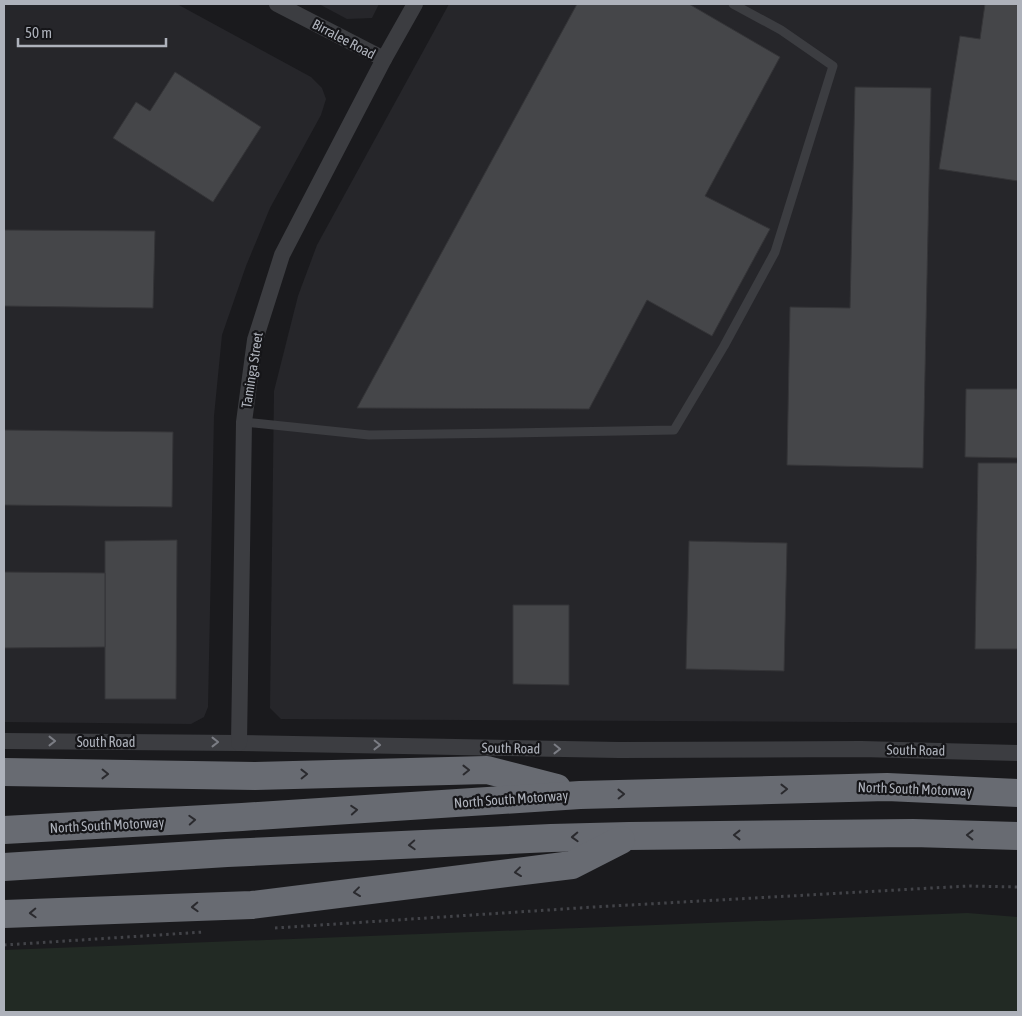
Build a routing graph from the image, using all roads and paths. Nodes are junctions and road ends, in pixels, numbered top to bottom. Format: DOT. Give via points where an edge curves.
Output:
graph roads {
  1 [pos="277,4"];
  2 [pos="415,4"];
  3 [pos="733,4"];
  4 [pos="384,59"];
  5 [pos="244,422"];
  6 [pos="4,741"];
  7 [pos="239,743"];
  8 [pos="1018,752"];
  9 [pos="4,772"];
  10 [pos="1018,793"];
  11 [pos="580,795"];
  12 [pos="4,830"];
  13 [pos="630,836"];
  14 [pos="1018,836"];
  15 [pos="4,867"];
  16 [pos="1018,887"];
  17 [pos="4,914"];
  18 [pos="270,928"];
  19 [pos="210,932"];
  20 [pos="4,945"];
  1 -- 4 [label="street, Birralee Road"];
  2 -- 4 [label="street, Taminga Street"];
  3 -- 5 [label="lane" via="781,30 833,66 775,252 674,430 369,435"];
  4 -- 5 [label="street, Taminga Street" via="282,255 255,340"];
  5 -- 7 [label="street, Taminga Street"];
  6 -- 7 [label="street, South Road, one-way"];
  7 -- 8 [label="street, South Road, one-way" via="619,750"];
  9 -- 11 [label="highway, one-way" via="255,776 487,770"];
  11 -- 10 [label="highway, North South Motorway, one-way" via="888,787"];
  12 -- 11 [label="highway, North South Motorway, one-way"];
  14 -- 13 [label="highway, one-way" via="913,833"];
  13 -- 15 [label="highway, one-way" via="247,852"];
  13 -- 17 [label="highway, one-way" via="572,865 262,904"];
  16 -- 18 [label="path" via="959,887 594,907"];
  19 -- 20 [label="path"];
}
